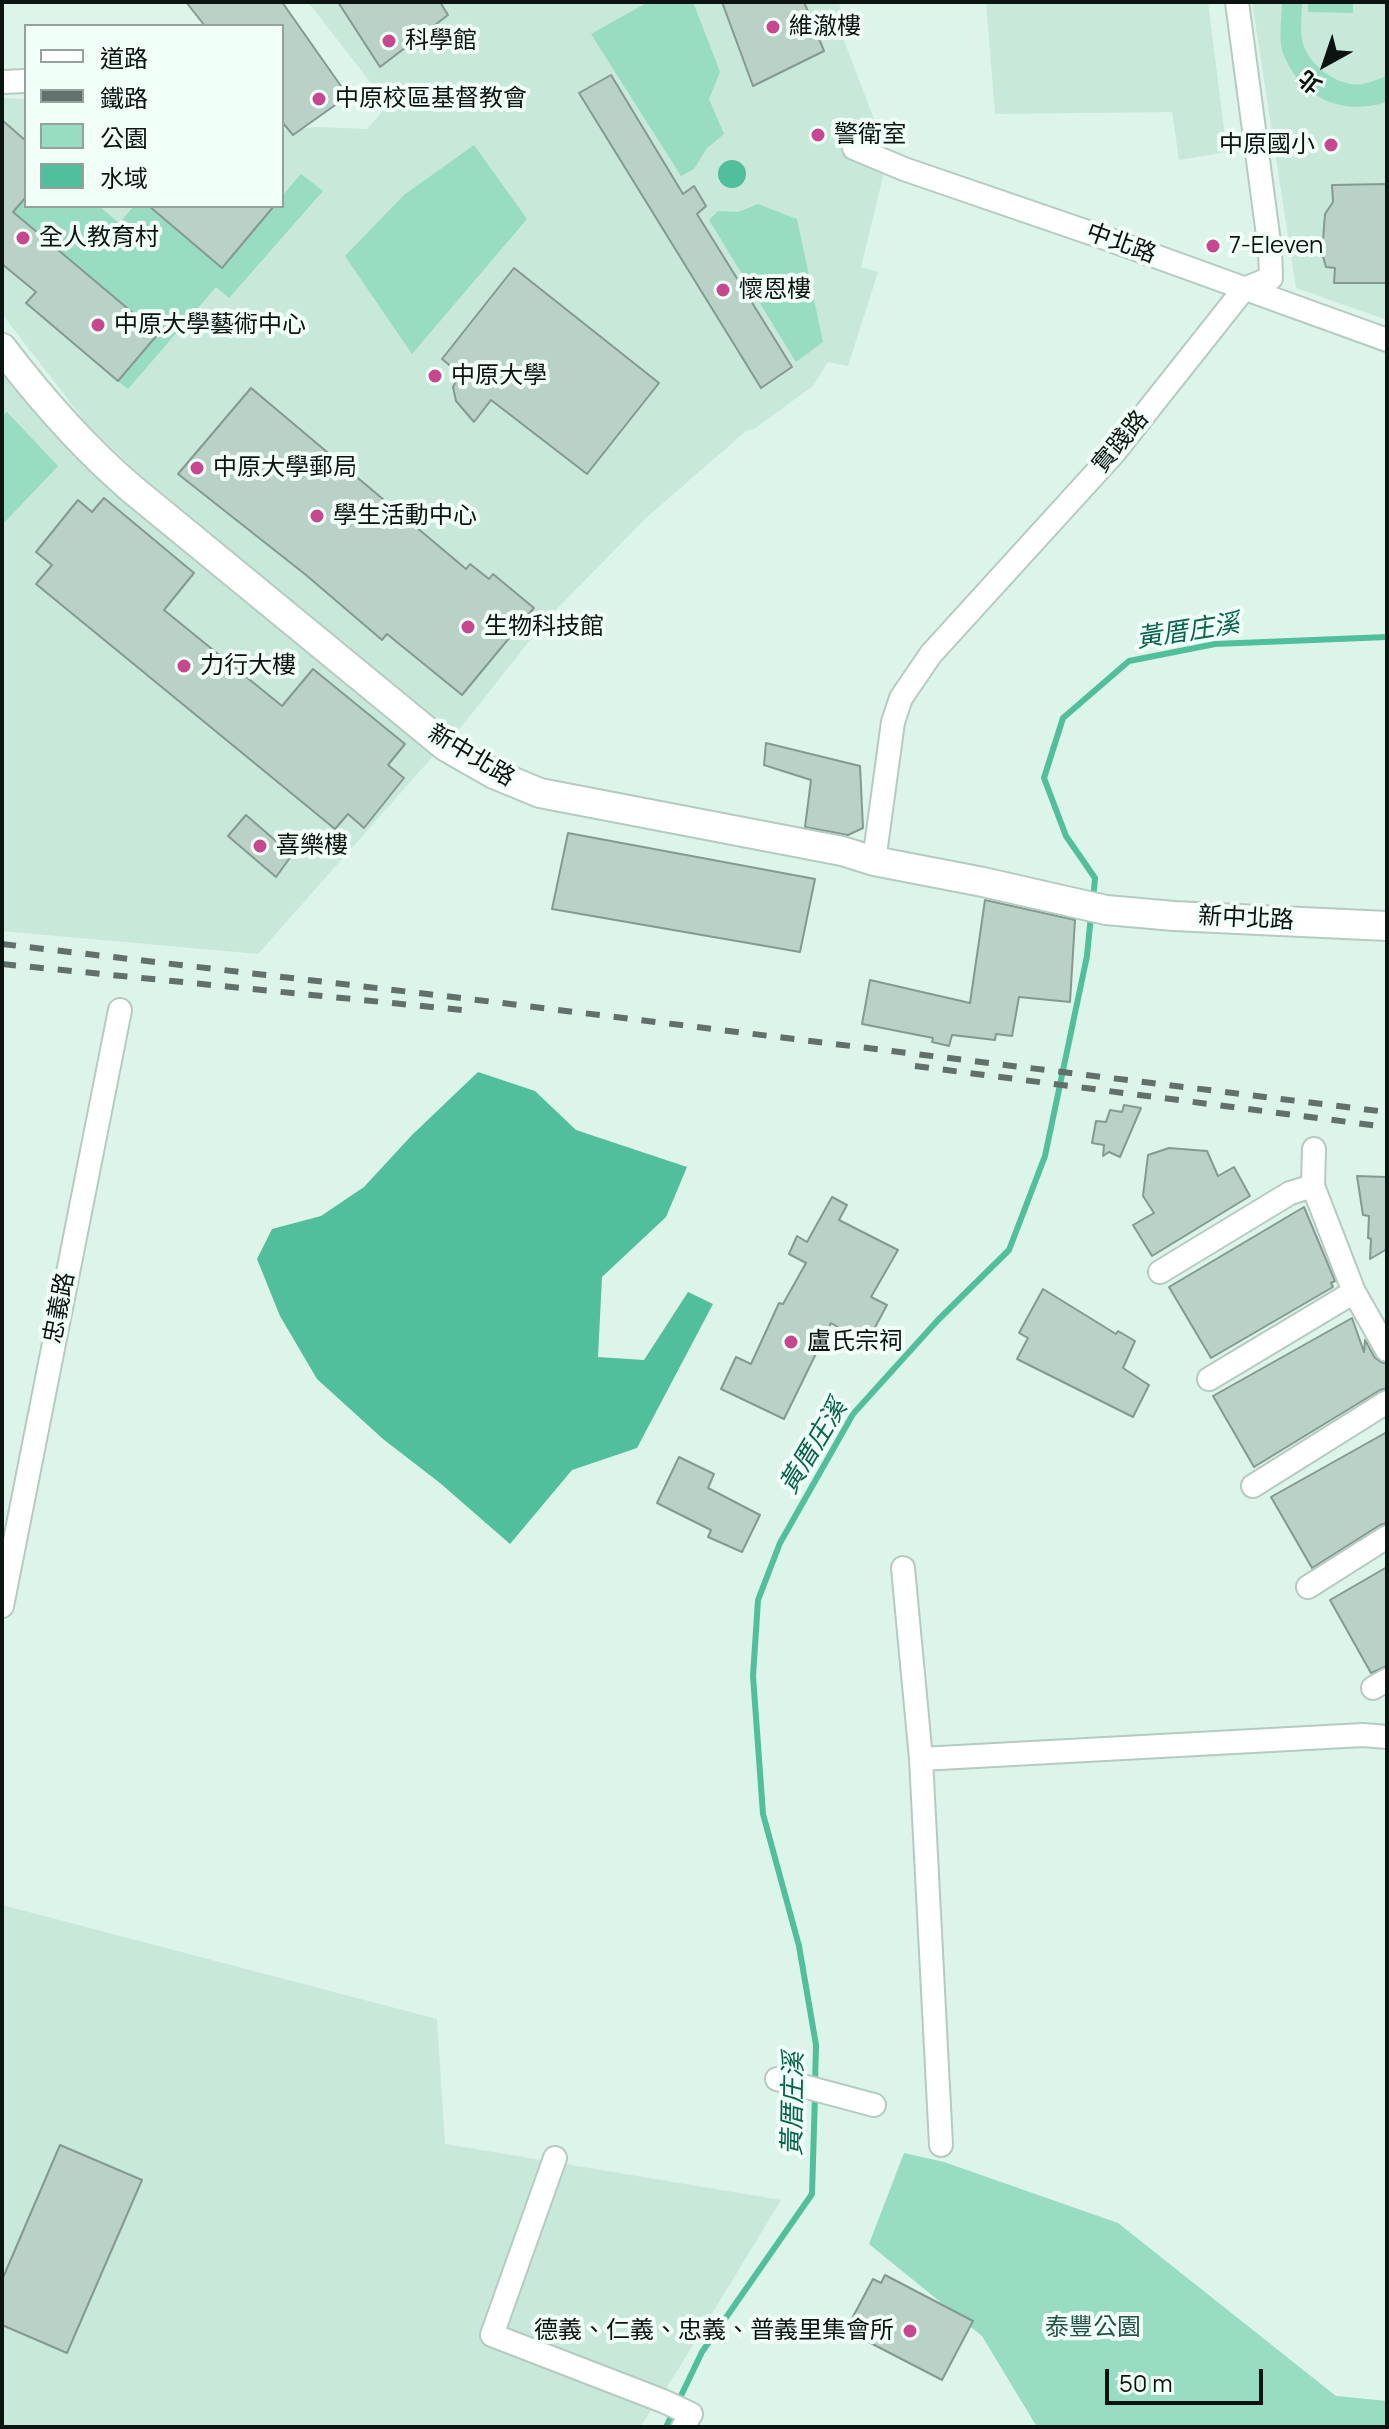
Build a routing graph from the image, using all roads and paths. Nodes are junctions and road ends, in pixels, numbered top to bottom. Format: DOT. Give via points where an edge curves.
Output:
graph roads {
  1 [pos="1237,2"];
  2 [pos="24,81"];
  3 [pos="2,82"];
  4 [pos="854,148"];
  5 [pos="1244,289"];
  6 [pos="1387,340"];
  7 [pos="2,348"];
  8 [pos="874,861"];
  9 [pos="1387,926"];
  10 [pos="120,1010"];
  11 [pos="1314,1149"];
  12 [pos="1313,1186"];
  13 [pos="1160,1272"];
  14 [pos="1354,1292"];
  15 [pos="1387,1350"];
  16 [pos="1209,1379"];
  17 [pos="1387,1402"];
  18 [pos="1253,1486"];
  19 [pos="1387,1537"];
  20 [pos="903,1568"];
  21 [pos="1308,1587"];
  22 [pos="2,1606"];
  23 [pos="1387,1737"];
  24 [pos="921,1759"];
  25 [pos="777,2079"];
  26 [pos="874,2105"];
  27 [pos="941,2145"];
  28 [pos="555,2158"];
  29 [pos="687,2421"];
  1 -- 5 [label="street, 實踐路" via="1271,278"];
  2 -- 3 [label="street"];
  4 -- 5 [label="street, 中北路"];
  5 -- 6 [label="street, 中北路"];
  5 -- 8 [label="street, 實踐路" via="1114,453 931,654 901,698"];
  7 -- 8 [label="street, 新中北路" via="97,459 445,746 540,793"];
  8 -- 9 [label="street, 新中北路" via="1106,910"];
  10 -- 22 [label="street, 忠義路"];
  11 -- 12 [label="street"];
  12 -- 13 [label="street" via="1290,1193"];
  12 -- 14 [label="street"];
  14 -- 15 [label="street"];
  14 -- 16 [label="street"];
  17 -- 18 [label="street"];
  19 -- 21 [label="street"];
  20 -- 24 [label="street"];
  23 -- 24 [label="street"];
  24 -- 27 [label="street"];
  25 -- 26 [label="street"];
  28 -- 29 [label="street" via="492,2335 663,2401"];
}
